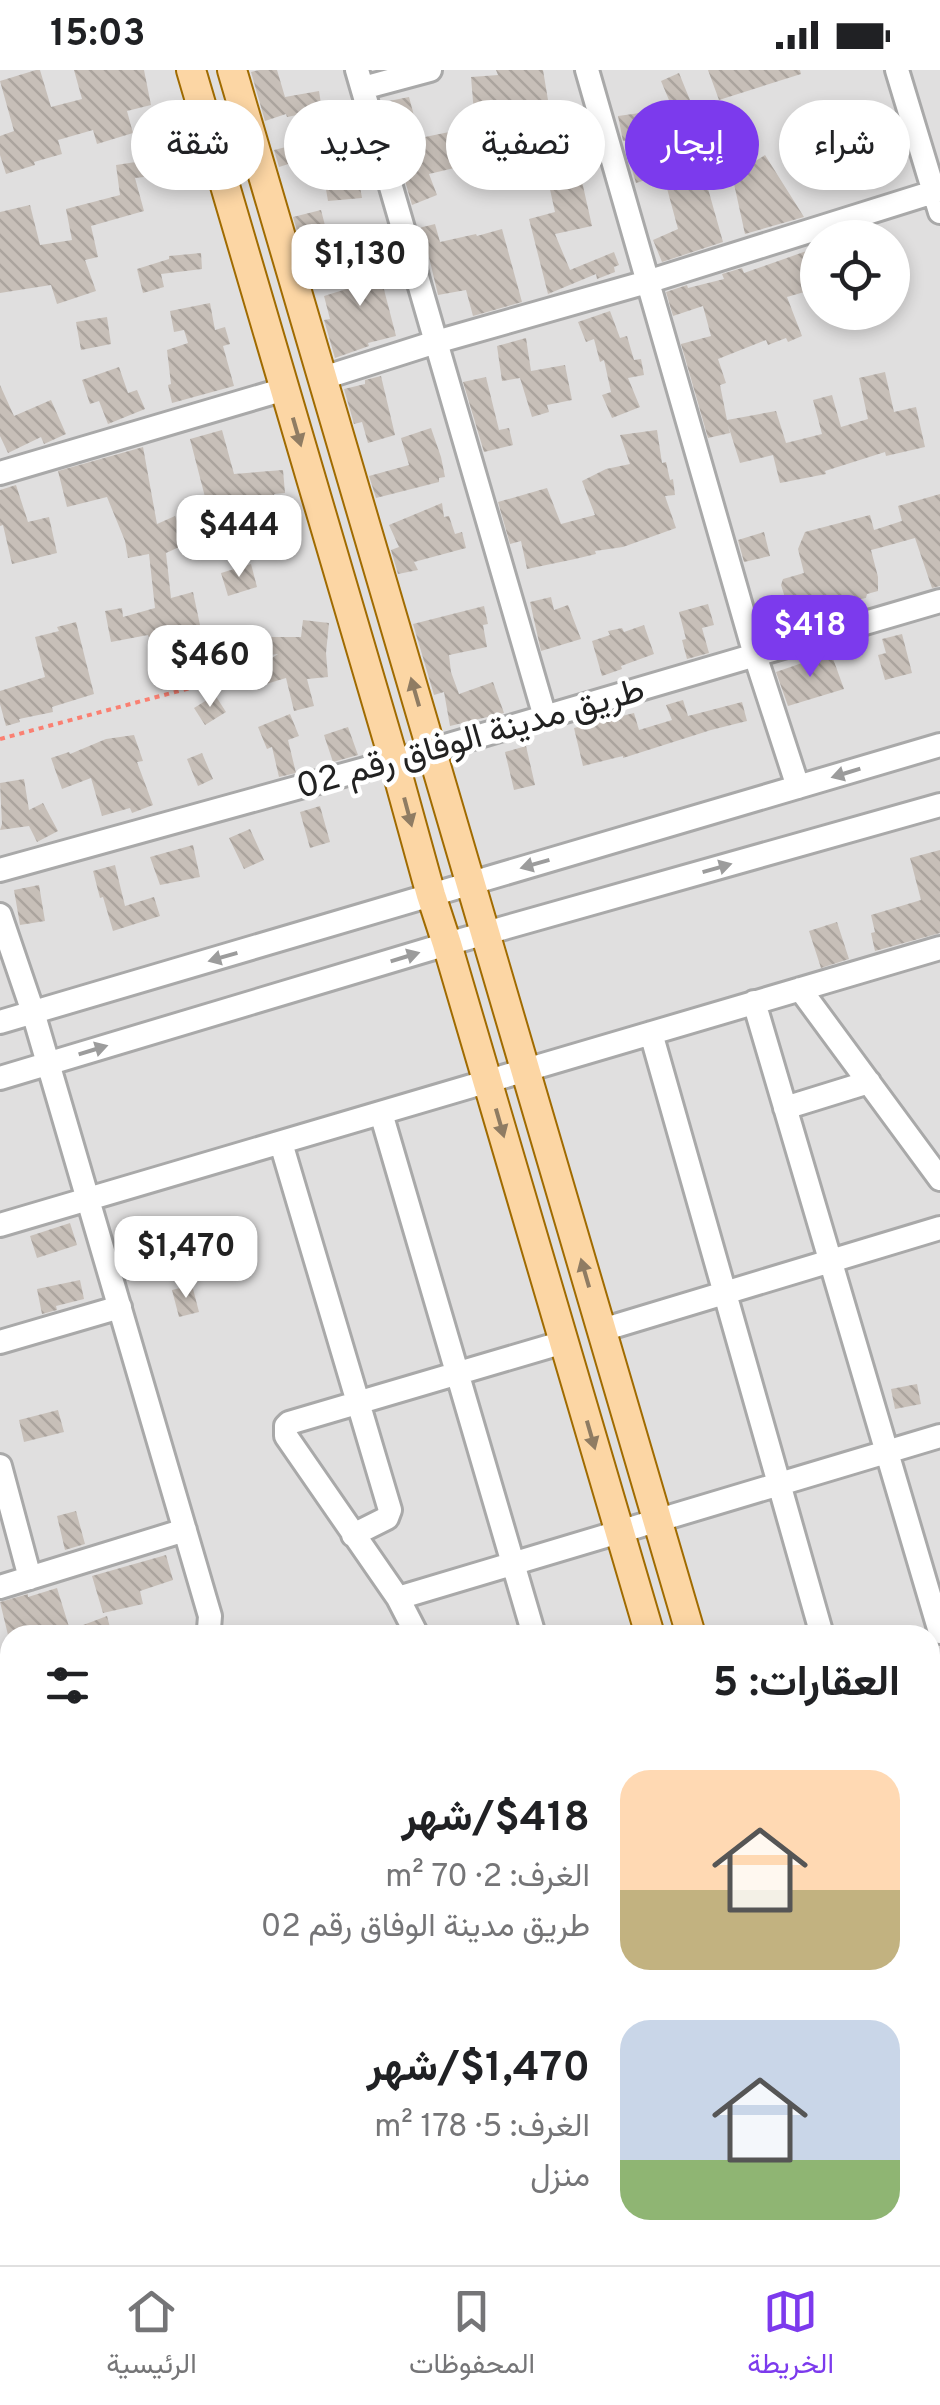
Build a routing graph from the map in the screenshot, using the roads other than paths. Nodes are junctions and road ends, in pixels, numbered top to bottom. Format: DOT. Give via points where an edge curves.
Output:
graph roads {
  1 [pos="191,70"];
  2 [pos="232,70"];
  3 [pos="430,70"];
  4 [pos="587,70"];
  5 [pos="897,70"];
  6 [pos="360,79"];
  7 [pos="938,198"];
  8 [pos="647,282"];
  9 [pos="436,342"];
  10 [pos="323,378"];
  11 [pos="285,389"];
  12 [pos="0,473"];
  13 [pos="940,601"];
  14 [pos="755,654"];
  15 [pos="545,717"];
  16 [pos="940,745"];
  17 [pos="432,749"];
  18 [pos="394,760"];
  19 [pos="798,788"];
  20 [pos="940,805"];
  21 [pos="0,870"];
  22 [pos="471,882"];
  23 [pos="431,896"];
  24 [pos="0,915"];
  25 [pos="486,934"];
  26 [pos="448,944"];
  27 [pos="940,948"];
  28 [pos="800,989"];
  29 [pos="754,1002"];
  30 [pos="34,1012"];
  31 [pos="0,1022"];
  32 [pos="651,1032"];
  33 [pos="48,1063"];
  34 [pos="526,1070"];
  35 [pos="0,1078"];
  36 [pos="488,1081"];
  37 [pos="868,1082"];
  38 [pos="785,1108"];
  39 [pos="380,1113"];
  40 [pos="280,1143"];
  41 [pos="940,1180"];
  42 [pos="88,1198"];
  43 [pos="0,1225"];
  44 [pos="940,1228"];
  45 [pos="830,1261"];
  46 [pos="725,1292"];
  47 [pos="120,1307"];
  48 [pos="602,1330"];
  49 [pos="0,1342"];
  50 [pos="564,1342"];
  51 [pos="457,1374"];
  52 [pos="358,1402"];
  53 [pos="940,1436"];
  54 [pos="887,1452"];
  55 [pos="0,1466"];
  56 [pos="779,1484"];
  57 [pos="658,1520"];
  58 [pos="184,1530"];
  59 [pos="620,1532"];
  60 [pos="353,1534"];
  61 [pos="513,1564"];
  62 [pos="30,1578"];
  63 [pos="0,1587"];
  64 [pos="398,1598"];
  65 [pos="210,1625"];
  66 [pos="411,1625"];
  67 [pos="531,1625"];
  68 [pos="647,1625"];
  69 [pos="688,1625"];
  70 [pos="819,1625"];
  71 [pos="938,1625"];
  1 -- 11 [label="main road"];
  2 -- 10 [label="main road"];
  3 -- 6 [label="street"];
  4 -- 8 [label="street"];
  5 -- 7 [label="street"];
  6 -- 9 [label="street"];
  7 -- 8 [label="street"];
  8 -- 9 [label="street"];
  8 -- 14 [label="street"];
  9 -- 10 [label="street"];
  9 -- 15 [label="street"];
  17 -- 10 [label="main road, one-way"];
  11 -- 12 [label="street"];
  11 -- 18 [label="main road, one-way"];
  13 -- 14 [label="street, طريق مدينة الوفاق رقم 02"];
  14 -- 15 [label="street, طريق مدينة الوفاق رقم 02"];
  14 -- 19 [label="street"];
  15 -- 17 [label="street, طريق مدينة الوفاق رقم 02"];
  16 -- 19 [label="street, one-way"];
  17 -- 18 [label="street, طريق مدينة الوفاق رقم 02"];
  17 -- 22 [label="main road"];
  18 -- 21 [label="street, طريق مدينة الوفاق رقم 02"];
  18 -- 23 [label="main road, one-way"];
  19 -- 22 [label="street, one-way"];
  25 -- 20 [label="street, one-way"];
  22 -- 23 [label="street"];
  22 -- 25 [label="main road"];
  23 -- 26 [label="main road"];
  23 -- 30 [label="street, one-way"];
  24 -- 30 [label="street"];
  25 -- 26 [label="street"];
  25 -- 34 [label="main road"];
  33 -- 26 [label="street, one-way"];
  26 -- 36 [label="main road"];
  27 -- 28 [label="street"];
  28 -- 29 [label="street"];
  28 -- 37 [label="street"];
  29 -- 32 [label="street"];
  29 -- 38 [label="street"];
  30 -- 31 [label="street"];
  30 -- 33 [label="street"];
  32 -- 34 [label="street"];
  32 -- 46 [label="street"];
  33 -- 35 [label="street"];
  33 -- 42 [label="street"];
  34 -- 36 [label="street"];
  48 -- 34 [label="main road, one-way"];
  36 -- 39 [label="street"];
  36 -- 50 [label="main road, one-way"];
  37 -- 38 [label="street"];
  37 -- 41 [label="street"];
  38 -- 45 [label="street"];
  39 -- 40 [label="street"];
  39 -- 51 [label="street"];
  40 -- 42 [label="street"];
  40 -- 52 [label="street"];
  42 -- 43 [label="street"];
  42 -- 47 [label="street"];
  44 -- 45 [label="street"];
  45 -- 46 [label="street"];
  45 -- 54 [label="street"];
  46 -- 48 [label="street"];
  46 -- 56 [label="street"];
  47 -- 49 [label="street"];
  47 -- 58 [label="street"];
  48 -- 57 [label="main road"];
  50 -- 51 [label="street"];
  50 -- 59 [label="main road, one-way"];
  51 -- 52 [label="street"];
  51 -- 61 [label="street"];
  52 -- 60 [label="street" via="390,1510 387,1518"];
  52 -- 60 [label="street" via="289,1422 284,1431"];
  53 -- 54 [label="street"];
  54 -- 56 [label="street"];
  54 -- 71 [label="street"];
  55 -- 62 [label="street"];
  56 -- 57 [label="street"];
  56 -- 70 [label="street"];
  57 -- 59 [label="street"];
  57 -- 69 [label="main road"];
  58 -- 62 [label="street"];
  58 -- 65 [label="street"];
  59 -- 61 [label="street"];
  59 -- 68 [label="main road"];
  60 -- 64 [label="street"];
  61 -- 64 [label="street"];
  61 -- 67 [label="street"];
  62 -- 63 [label="street"];
  64 -- 66 [label="street"];
}
